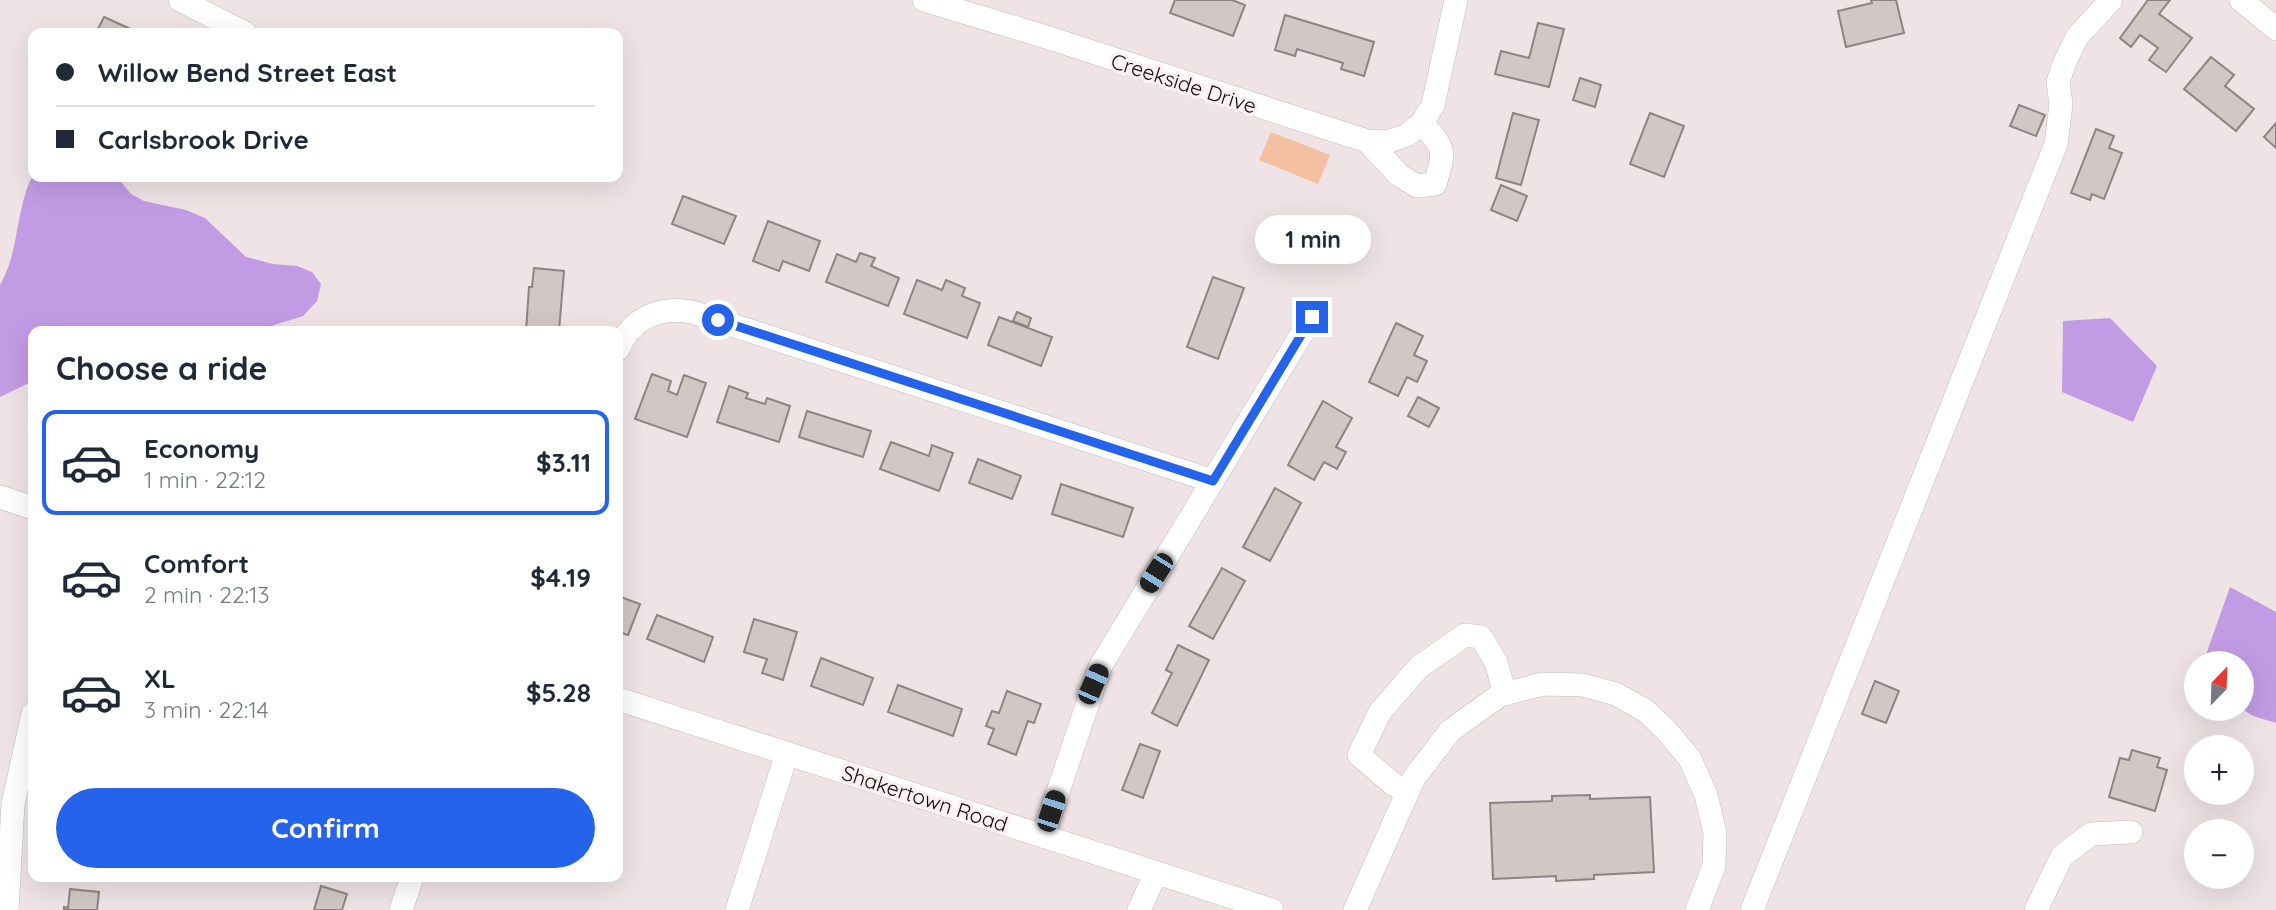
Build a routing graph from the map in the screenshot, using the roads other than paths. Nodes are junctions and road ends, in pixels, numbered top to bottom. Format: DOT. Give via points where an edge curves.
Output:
graph roads {
  1 [pos="180,0"];
  2 [pos="924,0"];
  3 [pos="1456,0"];
  4 [pos="2111,0"];
  5 [pos="2241,0"];
  6 [pos="234,28"];
  7 [pos="2276,29"];
  8 [pos="1428,113"];
  9 [pos="1367,141"];
  10 [pos="1312,317"];
  11 [pos="623,340"];
  12 [pos="1213,481"];
  13 [pos="0,497"];
  14 [pos="28,506"];
  15 [pos="1505,694"];
  16 [pos="623,701"];
  17 [pos="28,736"];
  18 [pos="787,753"];
  19 [pos="1408,793"];
  20 [pos="2131,832"];
  21 [pos="1043,836"];
  22 [pos="1156,873"];
  23 [pos="410,882"];
  24 [pos="7,910"];
  25 [pos="401,910"];
  26 [pos="737,910"];
  27 [pos="1139,910"];
  28 [pos="1272,910"];
  29 [pos="1354,910"];
  30 [pos="1697,910"];
  31 [pos="1752,910"];
  32 [pos="2036,910"];
  1 -- 6 [label="street"];
  2 -- 9 [label="street, Creekside Drive"];
  3 -- 8 [label="street"];
  4 -- 31 [label="street" via="2077,37 2064,64 2058,82 2061,104 2056,144"];
  5 -- 7 [label="street"];
  8 -- 9 [label="street, Creekside Drive" via="1407,135"];
  8 -- 9 [label="street" via="1443,156 1435,184 1417,186 1399,175"];
  10 -- 12 [label="street"];
  11 -- 12 [label="street" via="643,318 667,310 692,312"];
  12 -- 21 [label="street" via="1100,667"];
  13 -- 14 [label="street"];
  15 -- 19 [label="street" via="1450,731"];
  15 -- 19 [label="street" via="1496,662 1481,637 1465,635 1419,667 1380,712 1359,755"];
  15 -- 30 [label="street" via="1543,684 1583,685 1616,694 1646,711 1667,731 1690,759 1706,795 1715,833 1714,866"];
  16 -- 18 [label="street, Shakertown Road"];
  17 -- 24 [label="street" via="13,804"];
  18 -- 21 [label="street, Shakertown Road"];
  18 -- 26 [label="street"];
  19 -- 29 [label="street"];
  20 -- 32 [label="street" via="2091,834 2062,856"];
  21 -- 22 [label="street, Shakertown Road"];
  22 -- 27 [label="street"];
  22 -- 28 [label="street, Shakertown Road"];
  23 -- 25 [label="street"];
}
